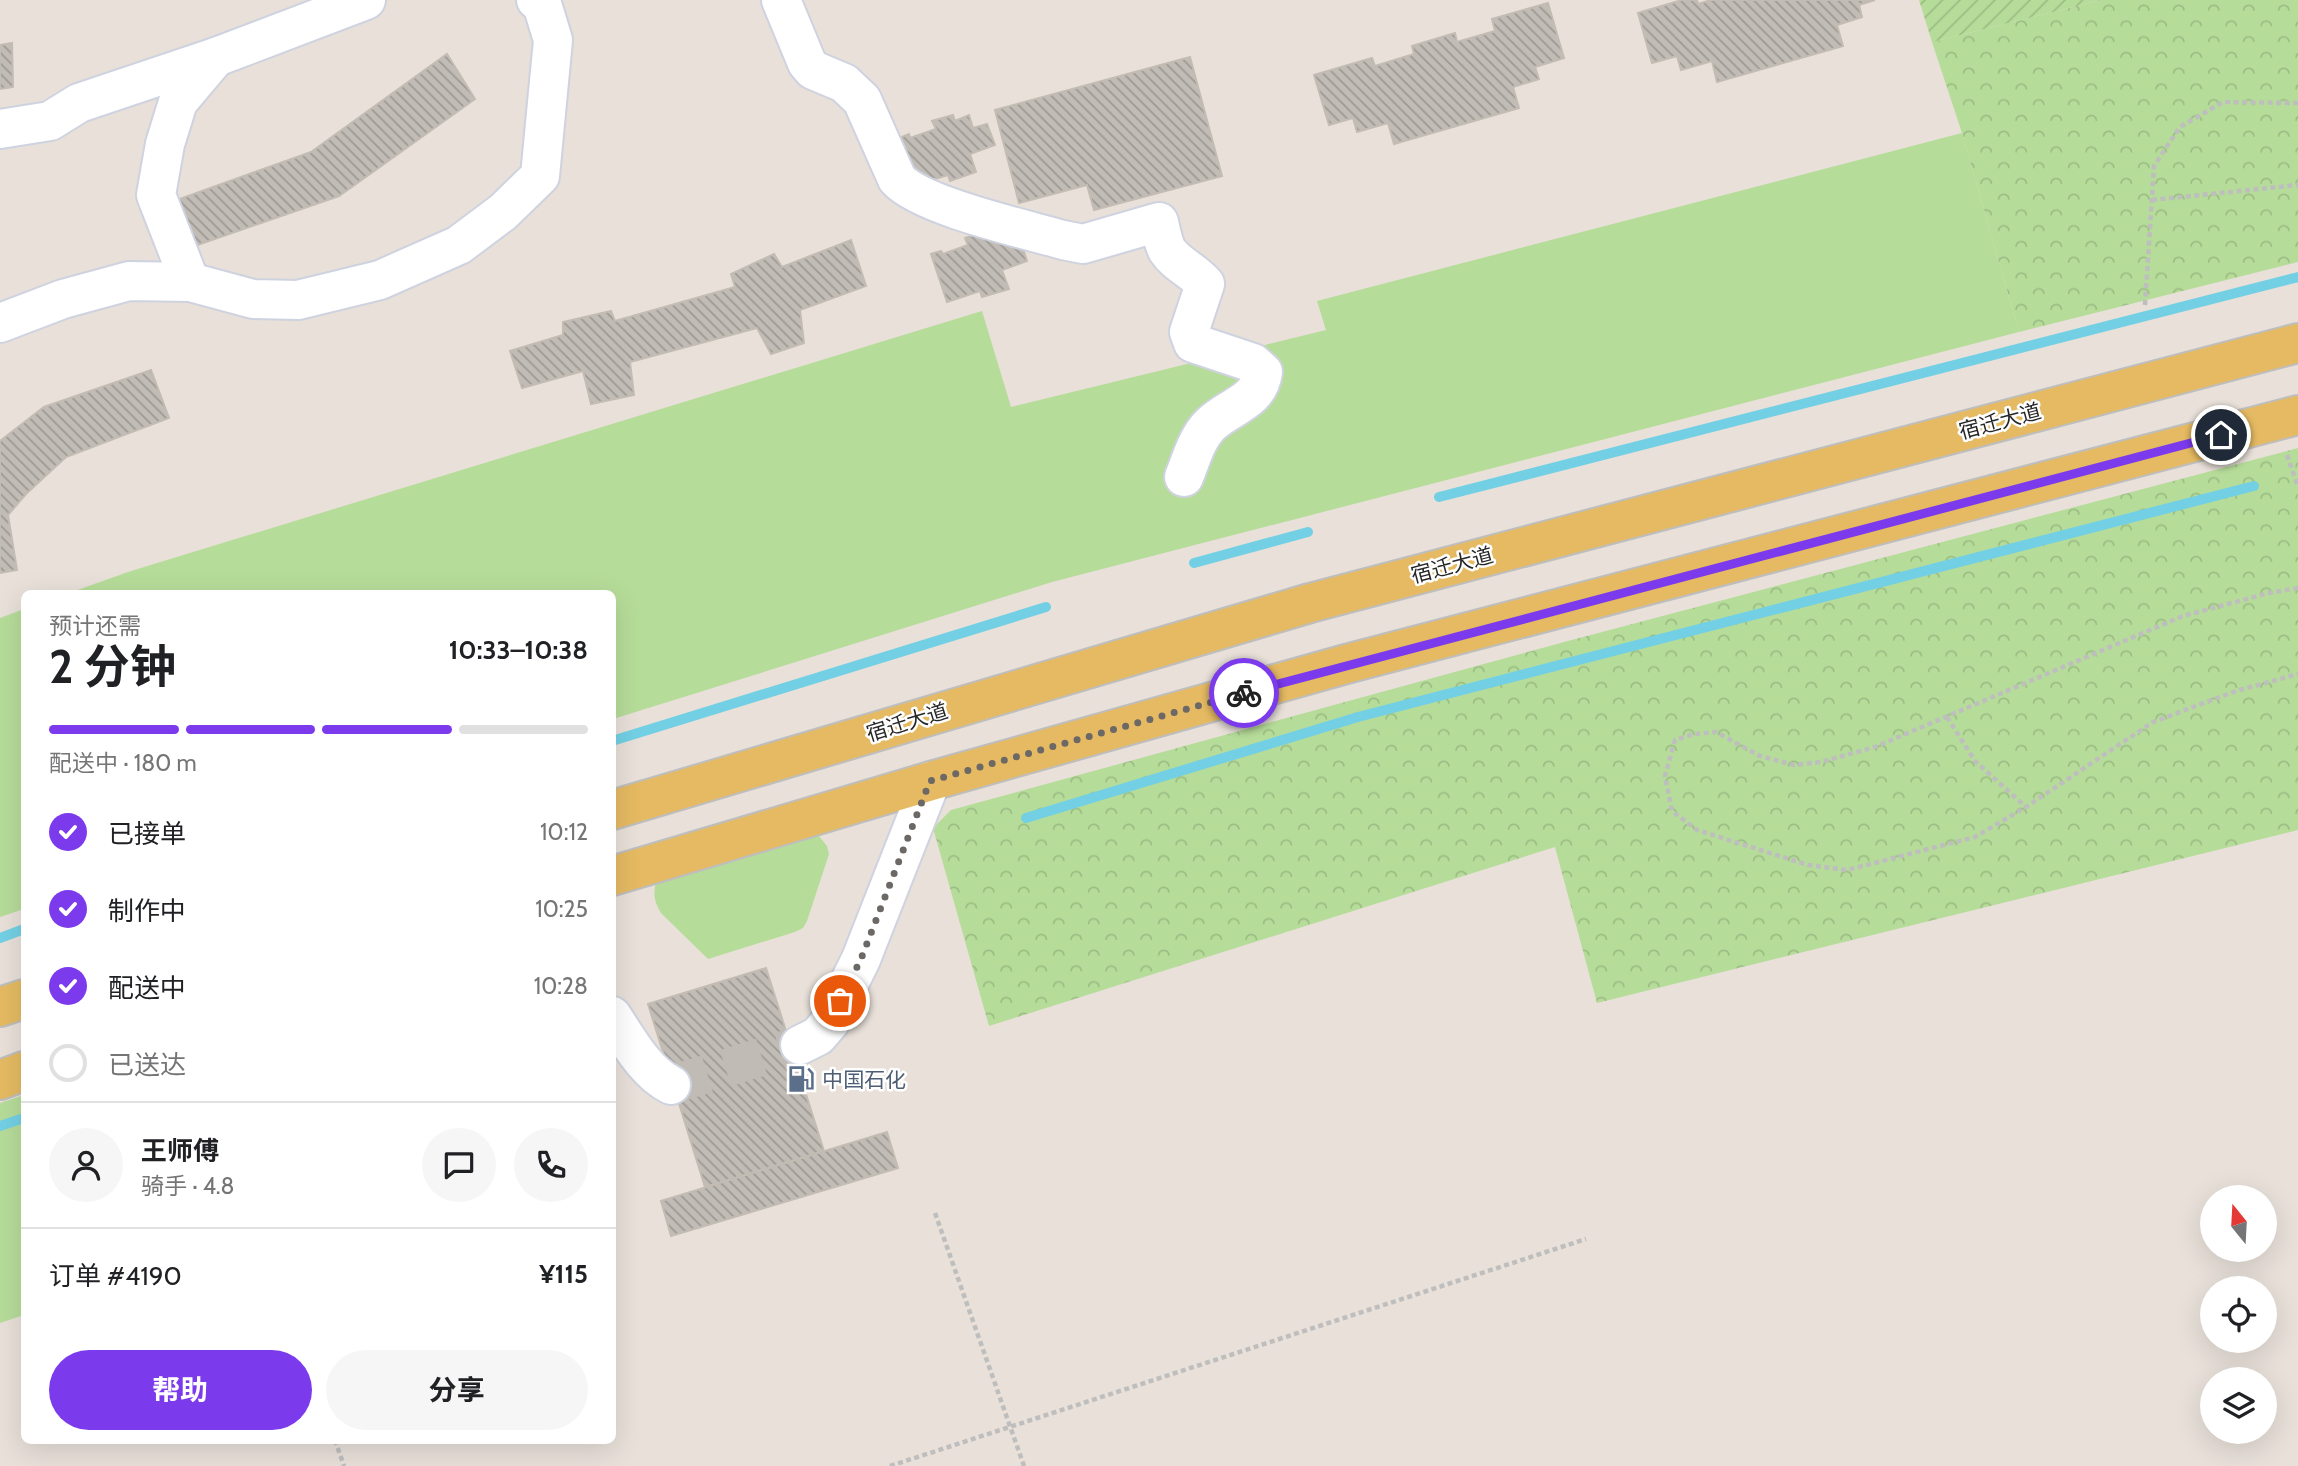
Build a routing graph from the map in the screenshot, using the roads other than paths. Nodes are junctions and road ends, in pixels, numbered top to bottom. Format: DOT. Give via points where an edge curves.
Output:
graph roads {
  1 [pos="366,0"];
  2 [pos="781,0"];
  3 [pos="543,1"];
  4 [pos="216,57"];
  5 [pos="0,129"];
  6 [pos="190,282"];
  7 [pos="0,323"];
  8 [pos="2298,343"];
  9 [pos="2298,415"];
  10 [pos="1184,477"];
  11 [pos="930,781"];
  12 [pos="616,809"];
  13 [pos="616,875"];
  14 [pos="21,1000"];
  15 [pos="0,1007"];
  16 [pos="616,1022"];
  17 [pos="800,1045"];
  18 [pos="21,1072"];
  19 [pos="0,1080"];
  20 [pos="671,1085"];
  1 -- 4 [label="lane"];
  2 -- 10 [label="lane" via="807,63 818,73 844,83 862,100 897,179 906,188 932,201 1083,244 1159,222 1166,248 1205,284 1189,332 1193,343 1253,363 1263,372 1261,385 1251,397 1209,425"];
  3 -- 6 [label="lane" via="553,40 540,176 503,212 459,245 380,280 298,300 253,299"];
  4 -- 5 [label="lane" via="79,103 50,121"];
  4 -- 6 [label="lane" via="178,102 164,144 156,195"];
  6 -- 7 [label="lane" via="129,281"];
  8 -- 12 [label="main road, 宿迁大道" via="1322,599"];
  9 -- 11 [label="main road" via="1346,664"];
  11 -- 13 [label="main road"];
  11 -- 17 [label="lane" via="861,959 830,1021 818,1036"];
  14 -- 15 [label="main road"];
  16 -- 20 [label="lane" via="650,1068"];
  18 -- 19 [label="main road"];
}
